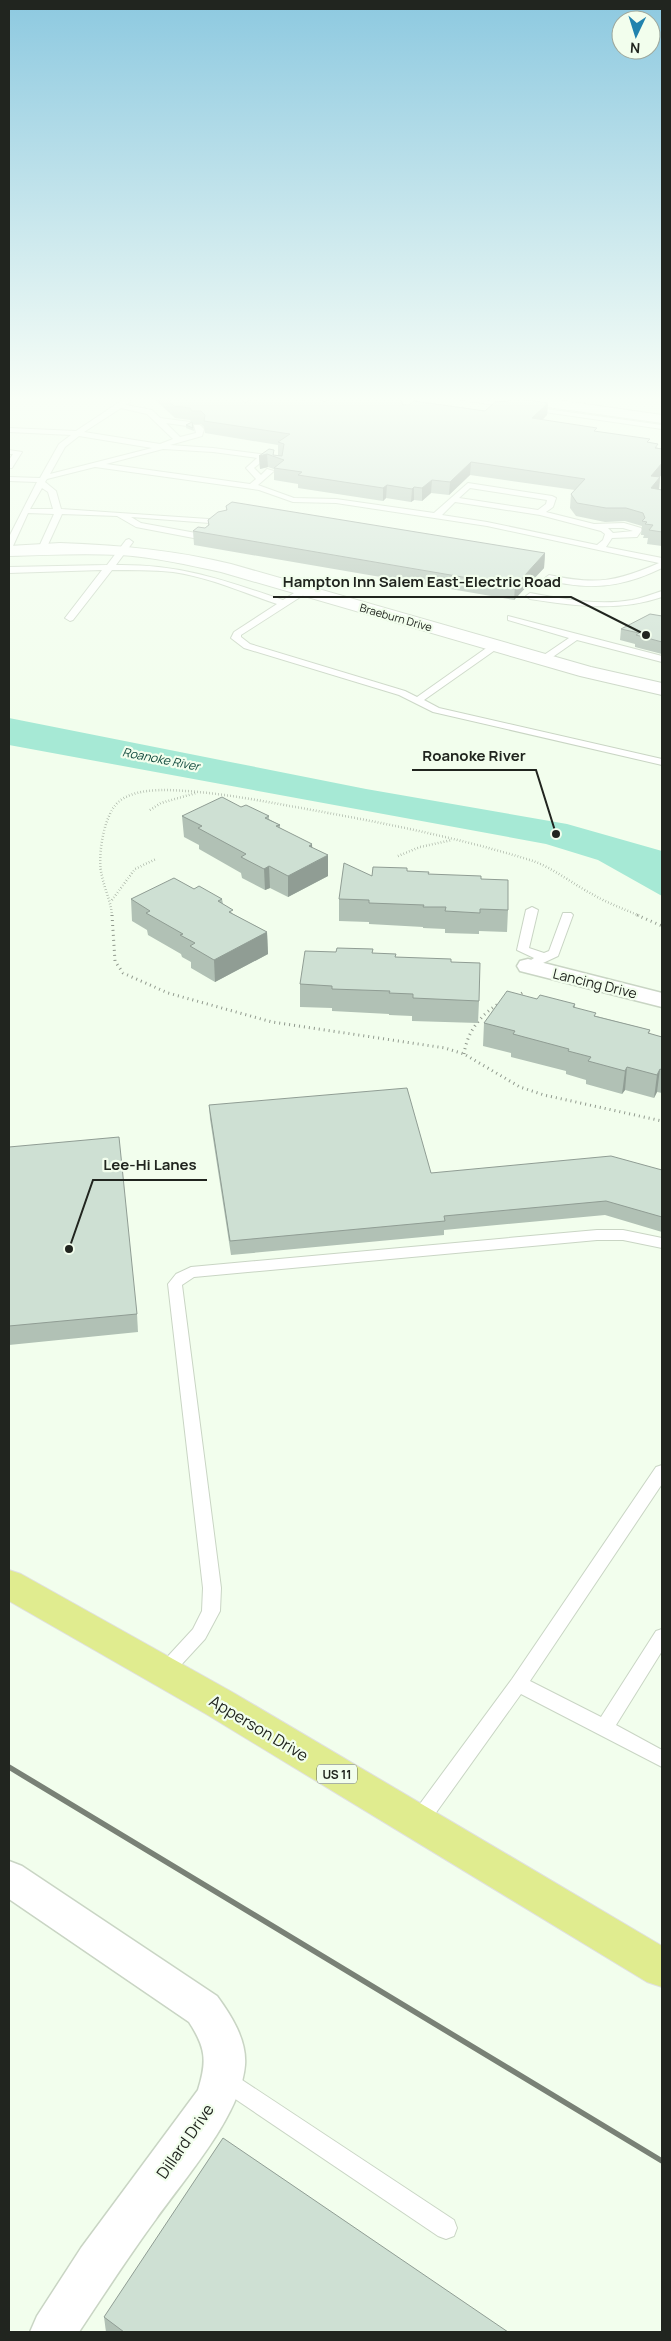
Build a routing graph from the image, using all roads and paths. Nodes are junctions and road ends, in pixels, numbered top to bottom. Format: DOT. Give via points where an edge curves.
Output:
graph roads {
  1 [pos="27,507"];
  2 [pos="56,507"];
  3 [pos="377,507"];
  4 [pos="445,507"];
  5 [pos="501,507"];
  6 [pos="548,507"];
  7 [pos="25,511"];
  8 [pos="57,511"];
  9 [pos="118,513"];
  10 [pos="540,514"];
  11 [pos="436,516"];
  12 [pos="224,522"];
  13 [pos="596,526"];
  14 [pos="609,536"];
  15 [pos="204,537"];
  16 [pos="45,544"];
  17 [pos="9,545"];
  18 [pos="125,546"];
  19 [pos="600,547"];
  20 [pos="662,561"];
  21 [pos="662,566"];
  22 [pos="107,568"];
  23 [pos="9,570"];
  24 [pos="549,578"];
  25 [pos="311,587"];
  26 [pos="662,594"];
  27 [pos="530,596"];
  28 [pos="286,604"];
  29 [pos="70,618"];
  30 [pos="512,618"];
  31 [pos="459,629"];
  32 [pos="576,637"];
  33 [pos="495,646"];
  34 [pos="550,655"];
  35 [pos="662,659"];
  36 [pos="662,677"];
  37 [pos="637,678"];
  38 [pos="662,689"];
  39 [pos="417,701"];
  40 [pos="662,762"];
  41 [pos="197,793"];
  42 [pos="150,810"];
  43 [pos="455,840"];
  44 [pos="398,856"];
  45 [pos="156,859"];
  46 [pos="112,900"];
  47 [pos="532,910"];
  48 [pos="567,914"];
  49 [pos="662,926"];
  50 [pos="537,962"];
  51 [pos="524,992"];
  52 [pos="510,999"];
  53 [pos="662,1000"];
  54 [pos="503,1002"];
  55 [pos="464,1054"];
  56 [pos="662,1122"];
  57 [pos="662,1243"];
  58 [pos="661,1474"];
  59 [pos="9,1584"];
  60 [pos="662,1636"];
  61 [pos="164,1672"];
  62 [pos="518,1684"];
  63 [pos="604,1728"];
  64 [pos="662,1758"];
  65 [pos="418,1823"];
  66 [pos="9,1878"];
  67 [pos="662,1968"];
  68 [pos="223,2079"];
  69 [pos="446,2228"];
  70 [pos="52,2332"];
  1 -- 7 [label="lane"];
  2 -- 8 [label="lane"];
  3 -- 11 [label="lane"];
  4 -- 11 [label="lane"];
  5 -- 10 [label="lane"];
  6 -- 10 [label="lane"];
  7 -- 8 [label="lane"];
  7 -- 17 [label="lane"];
  8 -- 9 [label="lane"];
  8 -- 16 [label="lane"];
  9 -- 12 [label="lane"];
  9 -- 15 [label="lane" via="139,525"];
  10 -- 13 [label="lane"];
  11 -- 19 [label="lane"];
  13 -- 14 [label="lane"];
  13 -- 14 [label="lane" via="624,525 638,530 634,535"];
  14 -- 19 [label="lane"];
  16 -- 17 [label="street, Braeburn Drive"];
  16 -- 18 [label="street, Braeburn Drive"];
  18 -- 22 [label="lane"];
  18 -- 25 [label="street, Braeburn Drive"];
  19 -- 20 [label="lane"];
  21 -- 24 [label="lane" via="630,580 606,584 580,584"];
  22 -- 23 [label="lane"];
  22 -- 28 [label="lane" via="161,568 192,573"];
  22 -- 29 [label="lane"];
  25 -- 28 [label="lane"];
  25 -- 31 [label="street, Braeburn Drive"];
  26 -- 27 [label="lane" via="627,604 572,603"];
  28 -- 39 [label="lane" via="237,634 236,638 240,643 402,693"];
  30 -- 32 [label="lane"];
  31 -- 33 [label="street, Braeburn Drive"];
  31 -- 34 [label="street, Braeburn Drive"];
  32 -- 34 [label="lane"];
  32 -- 35 [label="lane"];
  33 -- 34 [label="street, Braeburn Drive"];
  33 -- 39 [label="lane"];
  34 -- 37 [label="street, Braeburn Drive"];
  36 -- 37 [label="street, Braeburn Drive"];
  37 -- 38 [label="street, Braeburn Drive"];
  39 -- 40 [label="lane" via="436,710"];
  41 -- 42 [label="path"];
  41 -- 43 [label="path" via="324,811"];
  41 -- 46 [label="path" via="146,791 122,799 114,807 106,823 100,861 101,875"];
  43 -- 44 [label="path" via="420,847"];
  43 -- 49 [label="path" via="535,862 594,895"];
  45 -- 46 [label="path" via="135,869"];
  46 -- 55 [label="path" via="116,961 123,973 137,981 272,1022 445,1048"];
  47 -- 50 [label="lane" via="523,950"];
  48 -- 50 [label="lane" via="554,953"];
  50 -- 53 [label="street, Lancing Drive"];
  51 -- 52 [label="path"];
  54 -- 55 [label="path" via="477,1022 464,1047"];
  55 -- 56 [label="path" via="520,1087"];
  57 -- 61 [label="lane" via="623,1235 597,1234 191,1272 181,1277 175,1284 212,1588 211,1611 199,1634"];
  58 -- 62 [label="lane"];
  59 -- 61 [label="main road, Apperson Drive / US 11"];
  60 -- 63 [label="lane"];
  61 -- 65 [label="main road, Apperson Drive / US 11"];
  62 -- 63 [label="lane"];
  62 -- 65 [label="lane"];
  63 -- 64 [label="lane"];
  65 -- 67 [label="main road, Apperson Drive / US 11"];
  66 -- 68 [label="street, Dillard Drive" via="203,2009 218,2029 225,2053"];
  68 -- 69 [label="lane"];
  68 -- 70 [label="street, Dillard Drive" via="213,2104"];
}
